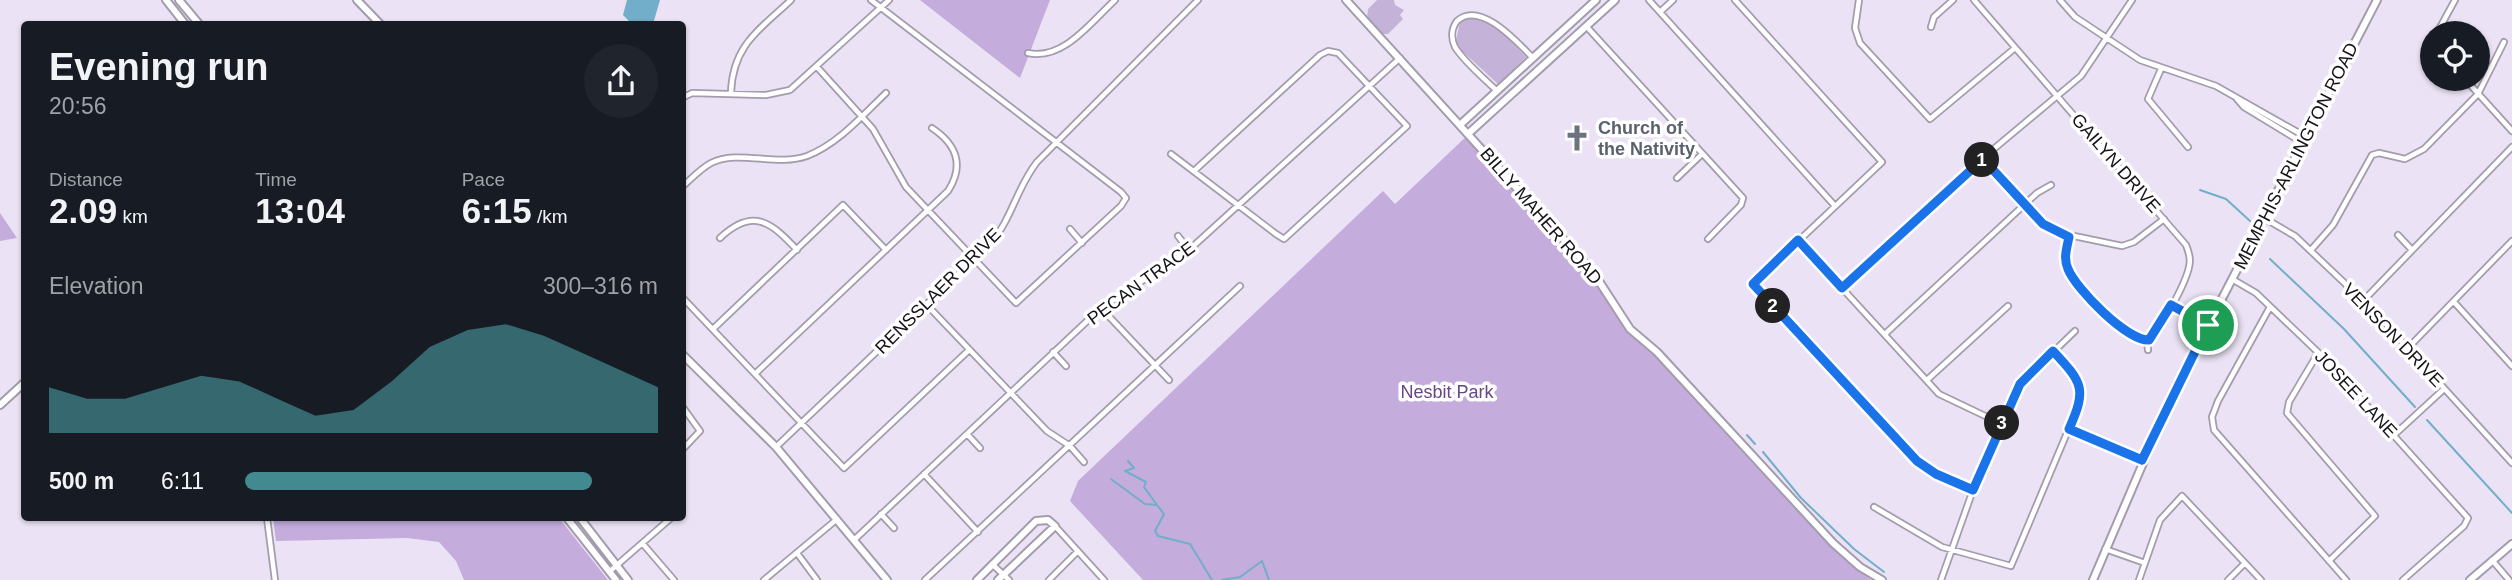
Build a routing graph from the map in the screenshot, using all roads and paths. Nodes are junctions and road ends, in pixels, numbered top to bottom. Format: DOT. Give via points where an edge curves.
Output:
graph roads {
  1 [pos="166,0"];
  2 [pos="179,0"];
  3 [pos="357,0"];
  4 [pos="791,0"];
  5 [pos="871,0"];
  6 [pos="889,0"];
  7 [pos="1115,0"];
  8 [pos="1198,0"];
  9 [pos="1346,0"];
  10 [pos="1596,0"];
  11 [pos="1615,0"];
  12 [pos="1648,0"];
  13 [pos="1673,0"];
  14 [pos="1735,0"];
  15 [pos="1859,0"];
  16 [pos="1953,0"];
  17 [pos="1973,0"];
  18 [pos="2060,0"];
  19 [pos="2132,0"];
  20 [pos="2377,0"];
  21 [pos="2455,0"];
  22 [pos="881,8"];
  23 [pos="1660,12"];
  24 [pos="183,21"];
  25 [pos="196,21"];
  26 [pos="377,21"];
  27 [pos="2444,21"];
  28 [pos="1586,26"];
  29 [pos="1931,27"];
  30 [pos="2107,38"];
  31 [pos="2504,42"];
  32 [pos="2015,48"];
  33 [pos="1028,53"];
  34 [pos="1400,57"];
  35 [pos="1533,58"];
  36 [pos="1526,65"];
  37 [pos="817,67"];
  38 [pos="2161,69"];
  39 [pos="1534,73"];
  40 [pos="1369,86"];
  41 [pos="1499,89"];
  42 [pos="731,92"];
  43 [pos="886,93"];
  44 [pos="2477,93"];
  45 [pos="1509,95"];
  46 [pos="2057,95"];
  47 [pos="686,96"];
  48 [pos="862,116"];
  49 [pos="1461,124"];
  50 [pos="932,128"];
  51 [pos="2512,131"];
  52 [pos="1469,133"];
  53 [pos="2305,140"];
  54 [pos="1057,143"];
  55 [pos="2188,147"];
  56 [pos="2373,147"];
  57 [pos="2512,147"];
  58 [pos="2375,153"];
  59 [pos="1171,154"];
  60 [pos="1702,154"];
  61 [pos="1983,159"];
  62 [pos="1194,171"];
  63 [pos="1677,178"];
  64 [pos="686,184"];
  65 [pos="2051,186"];
  66 [pos="2025,204"];
  67 [pos="1239,206"];
  68 [pos="1835,206"];
  69 [pos="928,211"];
  70 [pos="2264,218"];
  71 [pos="2164,219"];
  72 [pos="1070,229"];
  73 [pos="2398,235"];
  74 [pos="1178,236"];
  75 [pos="2069,237"];
  76 [pos="720,238"];
  77 [pos="1708,239"];
  78 [pos="1798,240"];
  79 [pos="2512,241"];
  80 [pos="1082,243"];
  81 [pos="797,250"];
  82 [pos="886,250"];
  83 [pos="1189,250"];
  84 [pos="2311,250"];
  85 [pos="2412,250"];
  86 [pos="974,260"];
  87 [pos="2232,279"];
  88 [pos="1240,286"];
  89 [pos="1842,288"];
  90 [pos="686,301"];
  91 [pos="2363,301"];
  92 [pos="2454,302"];
  93 [pos="926,304"];
  94 [pos="2171,305"];
  95 [pos="2008,306"];
  96 [pos="2270,307"];
  97 [pos="1101,308"];
  98 [pos="2208,325"];
  99 [pos="713,329"];
  100 [pos="2075,331"];
  101 [pos="1884,334"];
  102 [pos="2147,341"];
  103 [pos="2408,348"];
  104 [pos="969,350"];
  105 [pos="2148,350"];
  106 [pos="2053,351"];
  107 [pos="1053,352"];
  108 [pos="2318,353"];
  109 [pos="686,358"];
  110 [pos="1066,366"];
  111 [pos="1155,366"];
  112 [pos="2512,366"];
  113 [pos="756,373"];
  114 [pos="1169,380"];
  115 [pos="1927,380"];
  116 [pos="21,386"];
  117 [pos="2444,388"];
  118 [pos="1010,393"];
  119 [pos="0,405"];
  120 [pos="686,411"];
  121 [pos="802,421"];
  122 [pos="2002,424"];
  123 [pos="2069,429"];
  124 [pos="967,434"];
  125 [pos="2394,435"];
  126 [pos="686,446"];
  127 [pos="1070,446"];
  128 [pos="776,447"];
  129 [pos="980,448"];
  130 [pos="2142,460"];
  131 [pos="1084,462"];
  132 [pos="2512,463"];
  133 [pos="924,474"];
  134 [pos="1973,490"];
  135 [pos="1874,506"];
  136 [pos="881,514"];
  137 [pos="836,520"];
  138 [pos="267,521"];
  139 [pos="569,521"];
  140 [pos="582,521"];
  141 [pos="668,521"];
  142 [pos="1055,526"];
  143 [pos="894,528"];
  144 [pos="978,532"];
  145 [pos="853,540"];
  146 [pos="643,544"];
  147 [pos="2512,544"];
  148 [pos="2104,549"];
  149 [pos="1952,550"];
  150 [pos="1078,551"];
  151 [pos="797,554"];
  152 [pos="2329,561"];
  153 [pos="2492,561"];
  154 [pos="2145,563"];
  155 [pos="992,564"];
  156 [pos="2245,564"];
  157 [pos="617,565"];
  158 [pos="609,572"];
  159 [pos="1000,577"];
  160 [pos="275,580"];
  161 [pos="616,580"];
  162 [pos="628,580"];
  163 [pos="674,580"];
  164 [pos="764,580"];
  165 [pos="817,580"];
  166 [pos="887,580"];
  167 [pos="925,580"];
  168 [pos="977,580"];
  169 [pos="1009,580"];
  170 [pos="1049,580"];
  171 [pos="1104,580"];
  172 [pos="1882,580"];
  173 [pos="1941,580"];
  174 [pos="2093,580"];
  175 [pos="2139,580"];
  176 [pos="2228,580"];
  177 [pos="2260,580"];
  178 [pos="2346,580"];
  179 [pos="2403,580"];
  180 [pos="2469,580"];
  181 [pos="2509,580"];
  1 -- 24 [label="main road"];
  2 -- 25 [label="main road"];
  3 -- 26 [label="main road"];
  4 -- 42 [label="street" via="742,48 734,65"];
  5 -- 22 [label="street"];
  6 -- 22 [label="street"];
  7 -- 33 [label="street" via="1059,50 1042,57"];
  8 -- 54 [label="street, RENSSLAER DRIVE"];
  9 -- 34 [label="main road, BILLY MAHER ROAD"];
  10 -- 35 [label="main road"];
  11 -- 28 [label="main road"];
  12 -- 23 [label="street"];
  13 -- 23 [label="street"];
  14 -- 68 [label="street" via="1882,162"];
  15 -- 32 [label="street" via="1855,28 1860,43 1930,119"];
  16 -- 29 [label="street" via="1934,17"];
  17 -- 32 [label="street, GAILYN DRIVE"];
  18 -- 30 [label="street"];
  19 -- 30 [label="street"];
  20 -- 53 [label="main road, MEMPHIS-ARLINGTON ROAD"];
  21 -- 27 [label="street"];
  22 -- 37 [label="street"];
  22 -- 54 [label="street"];
  23 -- 68 [label="street"];
  28 -- 39 [label="main road"];
  28 -- 60 [label="street"];
  30 -- 38 [label="street"];
  30 -- 46 [label="street" via="2081,76"];
  31 -- 44 [label="street"];
  32 -- 46 [label="street, GAILYN DRIVE"];
  34 -- 40 [label="street, PECAN TRACE"];
  34 -- 49 [label="main road, BILLY MAHER ROAD"];
  35 -- 36 [label="main road"];
  35 -- 41 [label="street" via="1489,14 1475,10 1460,17 1453,30 1454,44"];
  36 -- 39 [label="main road"];
  36 -- 41 [label="main road"];
  37 -- 42 [label="street" via="783,92"];
  37 -- 48 [label="street"];
  38 -- 53 [label="street" via="2216,86"];
  38 -- 55 [label="street" via="2148,99"];
  39 -- 45 [label="main road"];
  40 -- 62 [label="street" via="1338,53 1328,51"];
  40 -- 67 [label="street, PECAN TRACE"];
  40 -- 67 [label="street" via="1407,126 1284,239"];
  41 -- 45 [label="main road"];
  41 -- 49 [label="main road"];
  42 -- 47 [label="street"];
  43 -- 48 [label="street"];
  44 -- 51 [label="street"];
  44 -- 58 [label="street" via="2415,156 2399,159"];
  45 -- 52 [label="main road"];
  46 -- 61 [label="street"];
  46 -- 71 [label="street, GAILYN DRIVE"];
  48 -- 64 [label="street" via="830,144 806,156 775,161 720,160"];
  48 -- 69 [label="street" via="876,132 901,180"];
  49 -- 52 [label="main road, BILLY MAHER ROAD"];
  50 -- 69 [label="street" via="951,143 957,162 950,189"];
  52 -- 172 [label="main road, BILLY MAHER ROAD" via="1593,272 1630,329 1657,352 1833,542"];
  53 -- 70 [label="main road, MEMPHIS-ARLINGTON ROAD"];
  54 -- 80 [label="street" via="1126,198"];
  54 -- 86 [label="street, RENSSLAER DRIVE" via="1030,171 1003,227"];
  56 -- 58 [label="street"];
  57 -- 85 [label="street"];
  58 -- 84 [label="street" via="2331,229"];
  59 -- 62 [label="street"];
  60 -- 63 [label="street"];
  60 -- 77 [label="street" via="1743,200"];
  61 -- 66 [label="street"];
  61 -- 89 [label="street"];
  62 -- 67 [label="street"];
  65 -- 66 [label="street"];
  66 -- 75 [label="street" via="2050,230"];
  66 -- 101 [label="street"];
  67 -- 83 [label="street, PECAN TRACE"];
  68 -- 78 [label="street"];
  69 -- 82 [label="street"];
  69 -- 86 [label="street"];
  70 -- 84 [label="street, VENSON DRIVE"];
  70 -- 87 [label="main road, MEMPHIS-ARLINGTON ROAD"];
  71 -- 75 [label="street" via="2122,246"];
  71 -- 94 [label="street, GAILYN DRIVE" via="2190,256 2187,274"];
  72 -- 80 [label="street"];
  73 -- 85 [label="street"];
  74 -- 83 [label="street"];
  75 -- 102 [label="street" via="2066,261 2072,277 2117,325"];
  76 -- 81 [label="street" via="737,223 758,221 772,225"];
  78 -- 89 [label="street"];
  78 -- 134 [label="street" via="1753,284 1917,461"];
  79 -- 92 [label="street"];
  80 -- 86 [label="street" via="1017,303"];
  81 -- 82 [label="street" via="843,205"];
  81 -- 99 [label="street"];
  82 -- 113 [label="street"];
  83 -- 97 [label="street, PECAN TRACE"];
  84 -- 91 [label="street, VENSON DRIVE"];
  85 -- 91 [label="street"];
  86 -- 93 [label="street, RENSSLAER DRIVE"];
  87 -- 96 [label="street, JOSEE LANE"];
  87 -- 98 [label="main road, MEMPHIS-ARLINGTON ROAD"];
  88 -- 111 [label="street"];
  89 -- 101 [label="street"];
  90 -- 99 [label="street"];
  91 -- 103 [label="street, VENSON DRIVE"];
  92 -- 103 [label="street"];
  92 -- 112 [label="street"];
  93 -- 104 [label="street"];
  93 -- 121 [label="street, RENSSLAER DRIVE"];
  94 -- 98 [label="street"];
  94 -- 102 [label="street, GAILYN DRIVE"];
  95 -- 115 [label="street"];
  96 -- 108 [label="street, JOSEE LANE"];
  96 -- 152 [label="street" via="2218,401 2213,427"];
  97 -- 107 [label="street, PECAN TRACE"];
  97 -- 111 [label="street"];
  98 -- 130 [label="main road, MEMPHIS-ARLINGTON ROAD"];
  99 -- 113 [label="street"];
  100 -- 106 [label="street"];
  101 -- 115 [label="street"];
  102 -- 105 [label="street"];
  103 -- 117 [label="street, VENSON DRIVE"];
  104 -- 118 [label="street"];
  104 -- 121 [label="street" via="844,468"];
  106 -- 122 [label="street" via="2023,379"];
  106 -- 123 [label="street" via="2081,389"];
  107 -- 110 [label="street"];
  107 -- 118 [label="street, PECAN TRACE"];
  108 -- 125 [label="street, JOSEE LANE"];
  108 -- 152 [label="street" via="2287,414 2375,516"];
  109 -- 128 [label="main road"];
  111 -- 114 [label="street"];
  111 -- 127 [label="street"];
  113 -- 121 [label="street"];
  115 -- 122 [label="street" via="1949,401"];
  116 -- 119 [label="main road"];
  117 -- 125 [label="street"];
  117 -- 132 [label="street, VENSON DRIVE"];
  118 -- 124 [label="street, PECAN TRACE"];
  118 -- 127 [label="street" via="1048,432"];
  120 -- 126 [label="street" via="700,430"];
  121 -- 128 [label="street, RENSSLAER DRIVE"];
  122 -- 134 [label="street"];
  123 -- 130 [label="street"];
  123 -- 149 [label="street" via="2012,568"];
  124 -- 129 [label="street"];
  124 -- 133 [label="street, PECAN TRACE"];
  125 -- 179 [label="street, JOSEE LANE" via="2468,520"];
  127 -- 131 [label="street"];
  127 -- 144 [label="street"];
  128 -- 137 [label="main road"];
  130 -- 148 [label="main road, MEMPHIS-ARLINGTON ROAD"];
  133 -- 136 [label="street, PECAN TRACE"];
  133 -- 144 [label="street"];
  134 -- 149 [label="street"];
  135 -- 149 [label="street"];
  136 -- 143 [label="street"];
  136 -- 145 [label="street, PECAN TRACE"];
  137 -- 145 [label="main road"];
  137 -- 151 [label="street"];
  138 -- 160 [label="street"];
  139 -- 158 [label="main road"];
  140 -- 157 [label="main road"];
  141 -- 146 [label="street"];
  142 -- 150 [label="street"];
  142 -- 155 [label="main road" via="1048,520 1036,521"];
  142 -- 159 [label="main road"];
  144 -- 167 [label="street"];
  145 -- 166 [label="main road"];
  146 -- 157 [label="street"];
  146 -- 163 [label="street"];
  147 -- 153 [label="main road"];
  148 -- 154 [label="street"];
  148 -- 174 [label="main road, MEMPHIS-ARLINGTON ROAD"];
  149 -- 173 [label="street"];
  150 -- 170 [label="street"];
  150 -- 171 [label="street"];
  151 -- 164 [label="street"];
  151 -- 165 [label="street"];
  152 -- 178 [label="street"];
  153 -- 180 [label="main road"];
  153 -- 181 [label="street"];
  154 -- 156 [label="street" via="2160,520 2182,496"];
  154 -- 175 [label="street"];
  155 -- 159 [label="street"];
  155 -- 168 [label="main road"];
  156 -- 176 [label="street"];
  156 -- 177 [label="street"];
  157 -- 158 [label="street"];
  157 -- 162 [label="main road"];
  158 -- 161 [label="main road"];
  159 -- 169 [label="street"];
}
